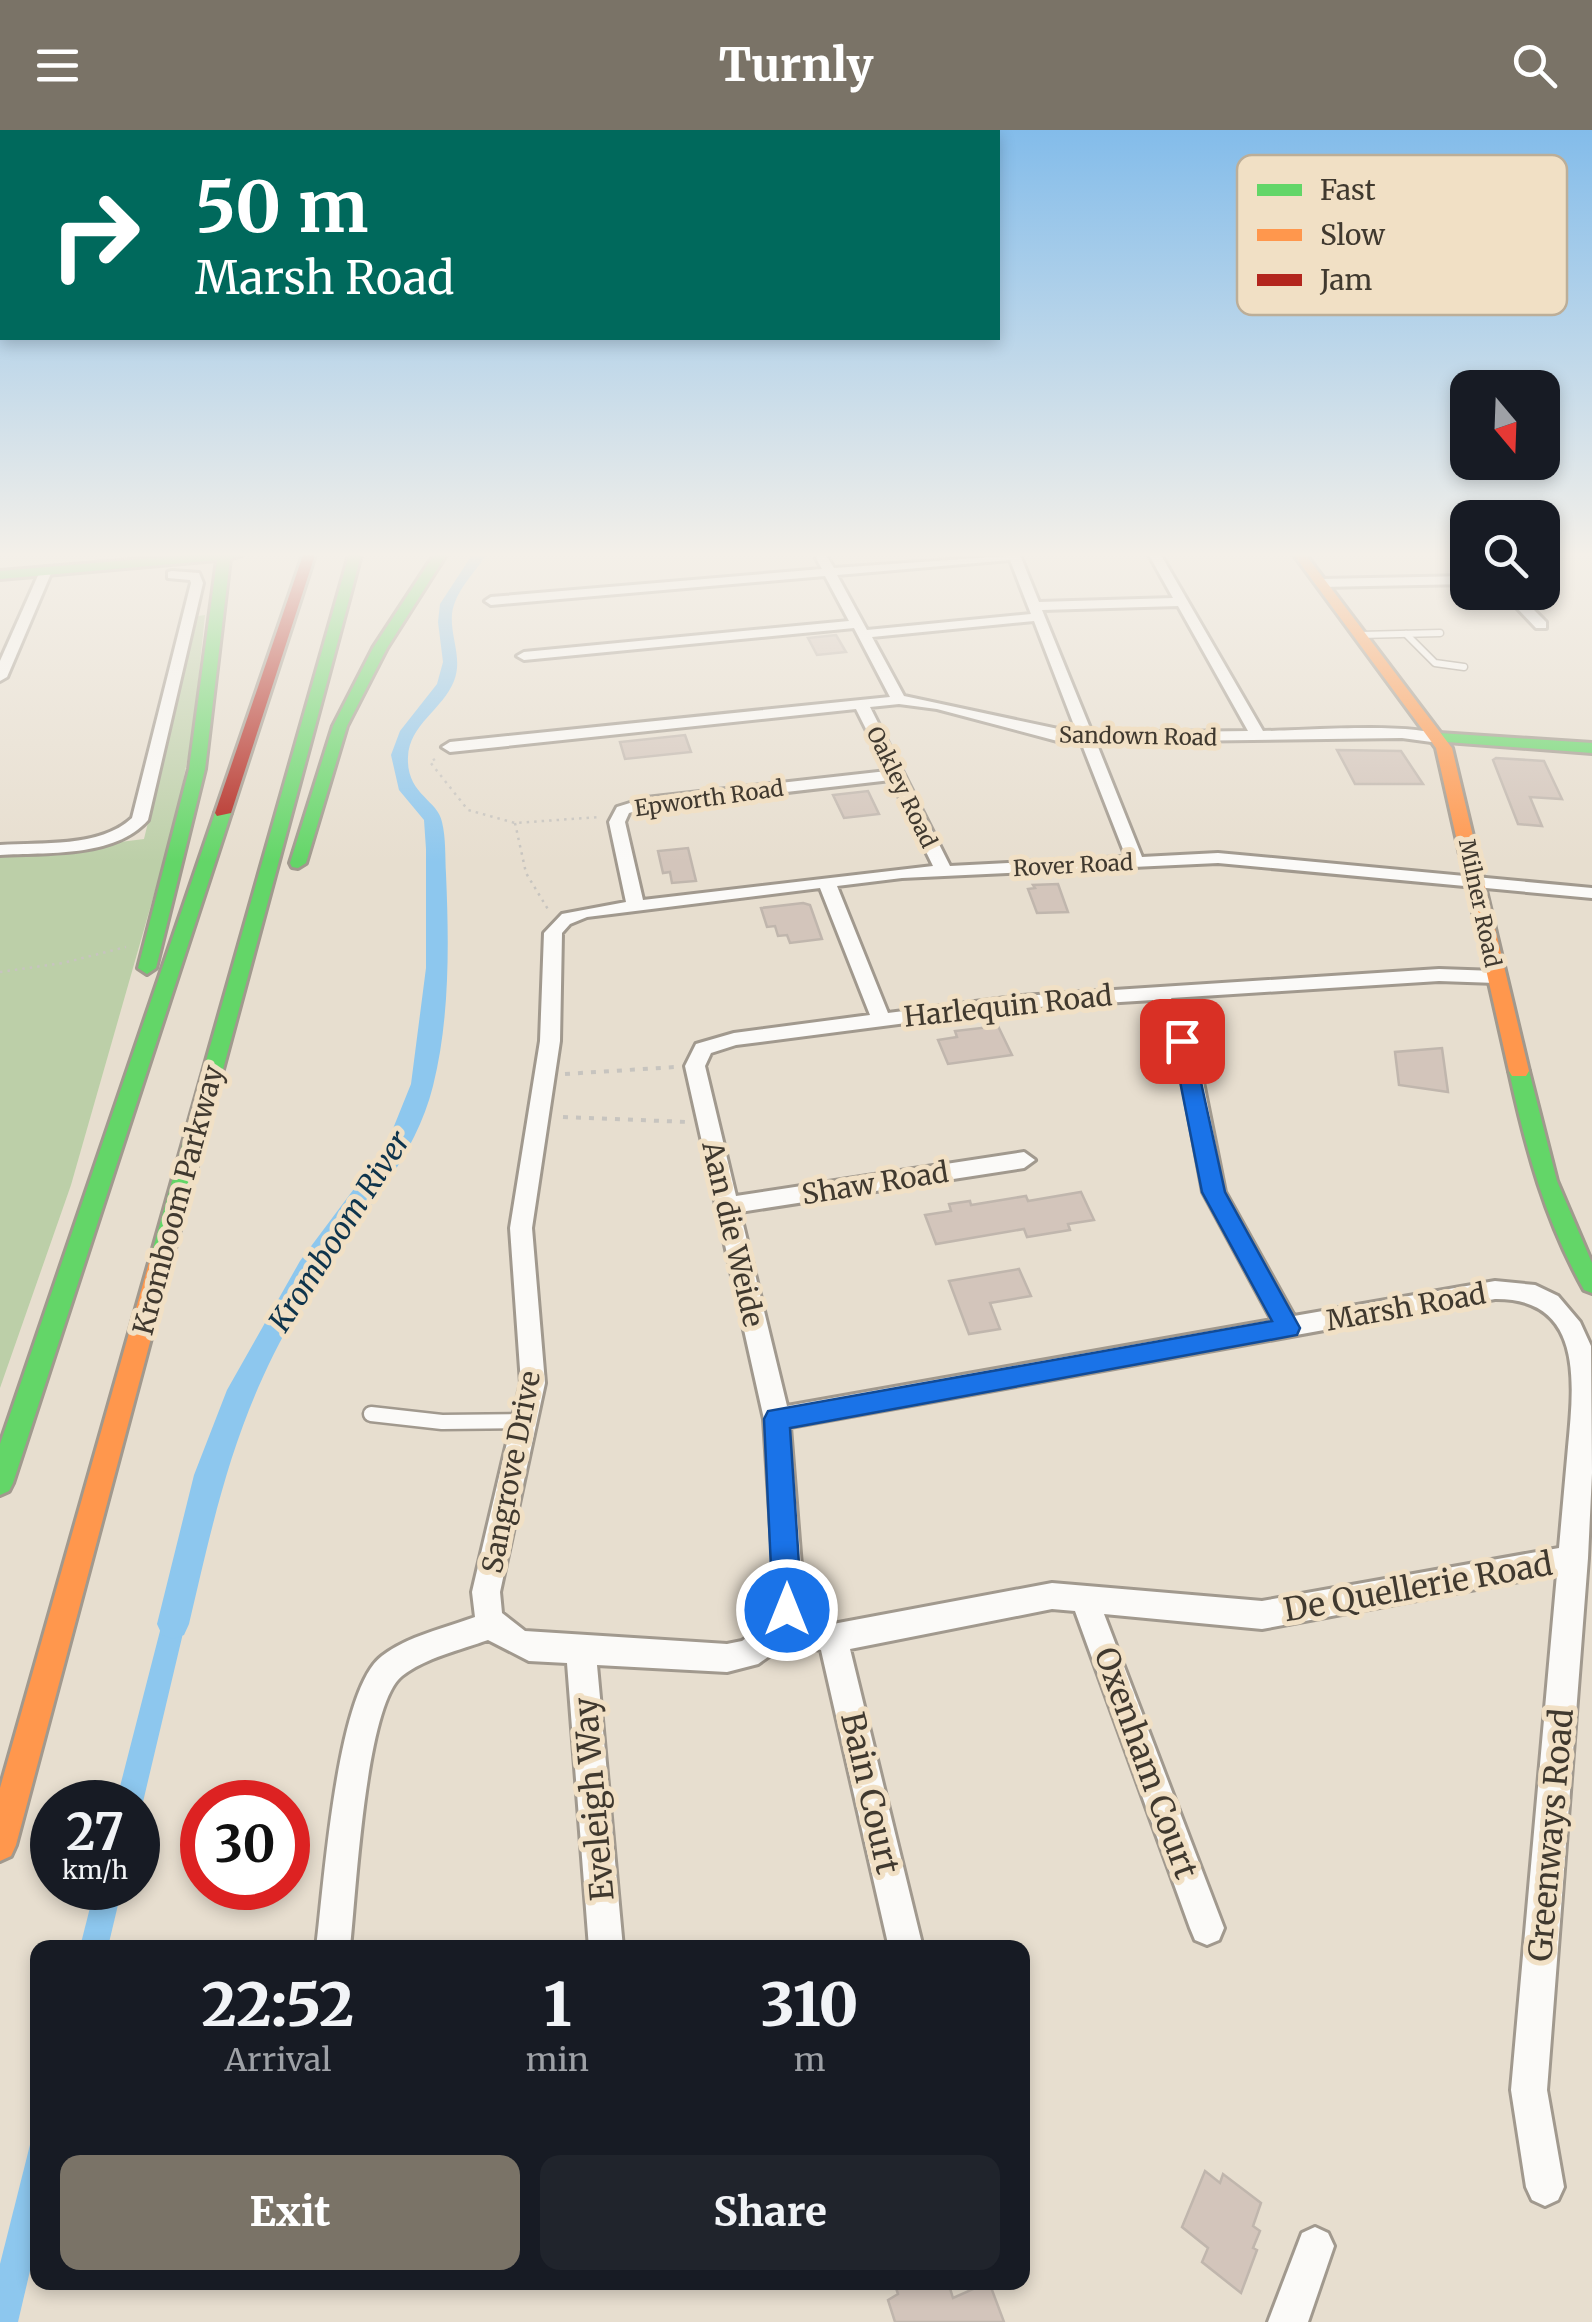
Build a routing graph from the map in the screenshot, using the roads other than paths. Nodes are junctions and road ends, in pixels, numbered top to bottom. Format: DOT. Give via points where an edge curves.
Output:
graph roads {
  1 [pos="181,657"];
  2 [pos="213,657"];
  3 [pos="275,657"];
  4 [pos="327,657"];
  5 [pos="375,657"];
  6 [pos="876,657"];
  7 [pos="1052,657"];
  8 [pos="1213,657"];
  9 [pos="1377,657"];
  10 [pos="1428,657"];
  11 [pos="1464,667"];
  12 [pos="899,700"];
  13 [pos="860,702"];
  14 [pos="1259,737"];
  15 [pos="1439,738"];
  16 [pos="1085,739"];
  17 [pos="450,747"];
  18 [pos="1592,748"];
  19 [pos="895,775"];
  20 [pos="0,850"];
  21 [pos="1136,862"];
  22 [pos="944,871"];
  23 [pos="827,883"];
  24 [pos="1474,884"];
  25 [pos="288,892"];
  26 [pos="1592,893"];
  27 [pos="636,906"];
  28 [pos="557,924"];
  29 [pos="271,947"];
  30 [pos="1496,977"];
  31 [pos="1159,992"];
  32 [pos="881,1019"];
  33 [pos="699,1058"];
  34 [pos="1024,1160"];
  35 [pos="180,1193"];
  36 [pos="726,1206"];
  37 [pos="1592,1284"];
  38 [pos="1558,1310"];
  39 [pos="1288,1328"];
  40 [pos="44,1354"];
  41 [pos="371,1414"];
  42 [pos="777,1419"];
  43 [pos="526,1421"];
  44 [pos="0,1484"];
  45 [pos="1574,1558"];
  46 [pos="1084,1598"];
  47 [pos="491,1625"];
  48 [pos="782,1630"];
  49 [pos="833,1638"];
  50 [pos="581,1651"];
  51 [pos="0,1844"];
  52 [pos="1207,1928"];
  53 [pos="334,1940"];
  54 [pos="605,1940"];
  55 [pos="904,1940"];
  56 [pos="1545,2187"];
  57 [pos="1315,2246"];
  58 [pos="1288,2322"];
  1 -- 20 [label="street" via="135,828"];
  2 -- 40 [label="main road" via="205,727 154,940"];
  3 -- 40 [label="main road"];
  4 -- 35 [label="main road, Kromboom Parkway"];
  5 -- 25 [label="main road" via="340,726"];
  6 -- 12 [label="street"];
  7 -- 16 [label="street"];
  8 -- 14 [label="street"];
  9 -- 15 [label="main road, Milner Road"];
  10 -- 11 [label="lane"];
  12 -- 13 [label="street, Sandown Road"];
  12 -- 16 [label="street, Sandown Road"];
  13 -- 17 [label="street, Sandown Road"];
  13 -- 19 [label="street, Oakley Road"];
  14 -- 15 [label="street, Sandown Road"];
  14 -- 16 [label="street, Sandown Road"];
  15 -- 18 [label="main road, Sandown Road"];
  15 -- 24 [label="main road, Milner Road"];
  16 -- 21 [label="street"];
  19 -- 22 [label="street, Oakley Road"];
  19 -- 27 [label="street, Epworth Road" via="646,803 617,815"];
  21 -- 22 [label="street, Rover Road"];
  21 -- 24 [label="street, Rover Road" via="1236,858"];
  22 -- 23 [label="street, Rover Road"];
  23 -- 27 [label="street, Rover Road"];
  23 -- 32 [label="street"];
  24 -- 26 [label="street, Rover Road"];
  24 -- 30 [label="main road, Milner Road"];
  27 -- 28 [label="street, Rover Road" via="586,912"];
  28 -- 43 [label="street, Sangrove Drive" via="550,1041 521,1228 534,1362"];
  29 -- 35 [label="main road" via="206,1159"];
  30 -- 31 [label="street, Harlequin Road"];
  30 -- 37 [label="main road, Milner Road" via="1546,1190"];
  31 -- 32 [label="street, Harlequin Road"];
  31 -- 39 [label="street" via="1187,1052 1214,1192"];
  32 -- 33 [label="street, Harlequin Road" via="734,1039"];
  33 -- 36 [label="street, Aan die Weide"];
  34 -- 36 [label="street, Shaw Road"];
  35 -- 51 [label="main road, Kromboom Parkway"];
  36 -- 42 [label="street, Aan die Weide"];
  38 -- 39 [label="street, Marsh Road" via="1515,1288"];
  38 -- 45 [label="street, Greenways Road" via="1579,1342 1586,1385"];
  39 -- 42 [label="street, Marsh Road"];
  40 -- 44 [label="main road"];
  41 -- 43 [label="lane"];
  42 -- 48 [label="street" via="789,1591"];
  43 -- 47 [label="street, Sangrove Drive" via="486,1592"];
  45 -- 46 [label="street, De Quellerie Road" via="1262,1615"];
  45 -- 56 [label="street, Greenways Road" via="1529,2090"];
  46 -- 49 [label="street, De Quellerie Road" via="1028,1599"];
  46 -- 52 [label="street, Oxenham Court"];
  47 -- 50 [label="street" via="528,1647"];
  47 -- 53 [label="street" via="411,1654 376,1684 360,1732"];
  48 -- 49 [label="street"];
  48 -- 50 [label="street" via="748,1654 727,1658"];
  49 -- 55 [label="street, Bain Court"];
  50 -- 54 [label="street, Eveleigh Way"];
  57 -- 58 [label="street"];
}
